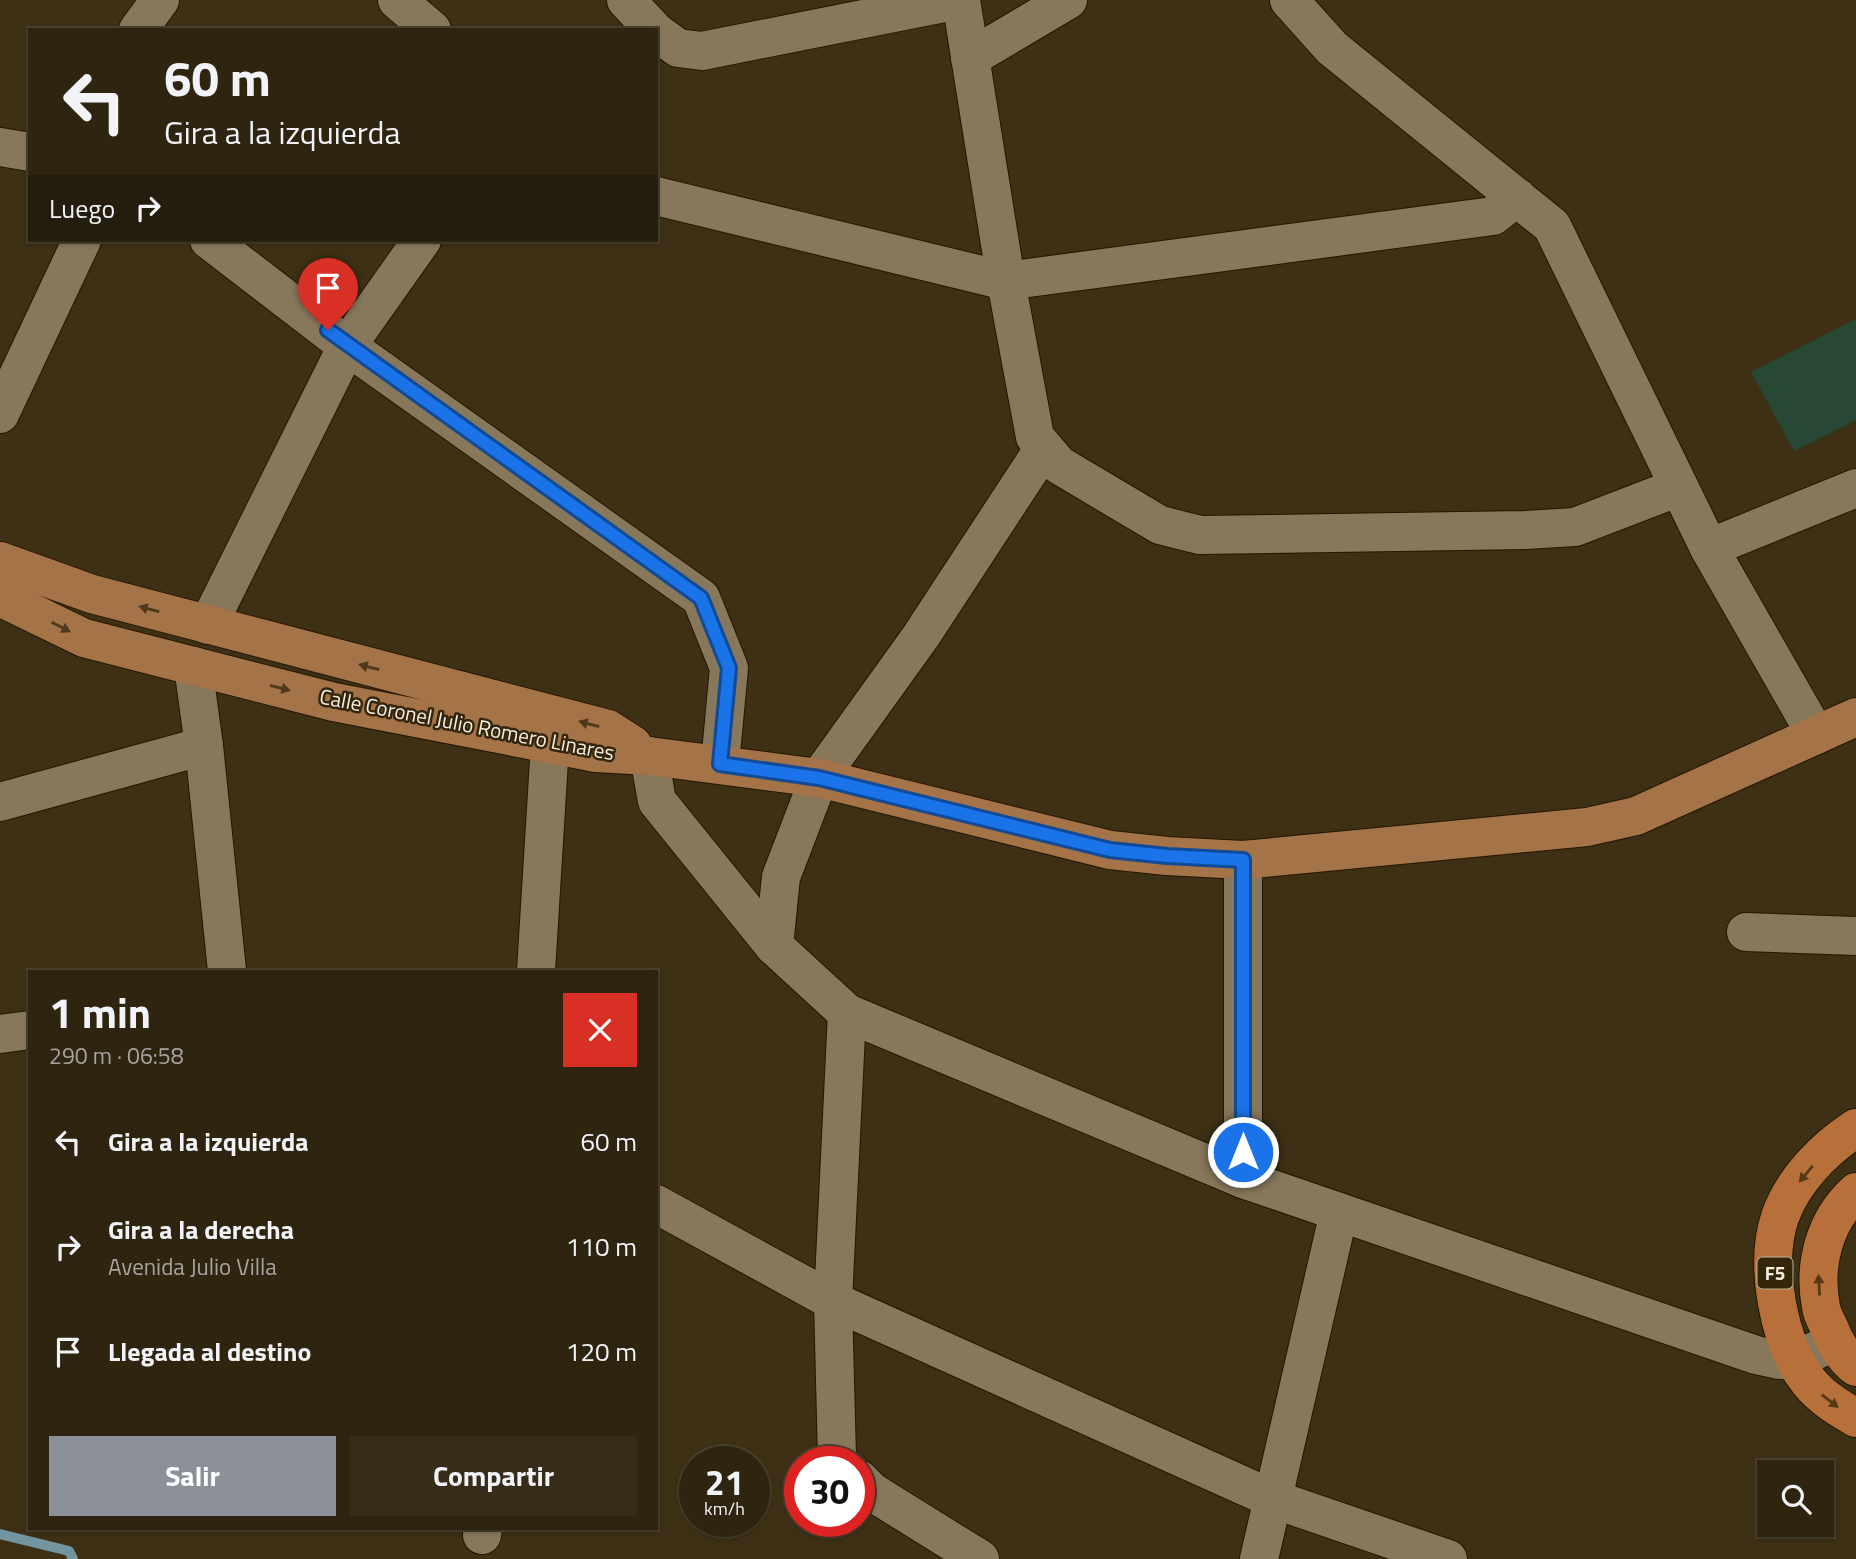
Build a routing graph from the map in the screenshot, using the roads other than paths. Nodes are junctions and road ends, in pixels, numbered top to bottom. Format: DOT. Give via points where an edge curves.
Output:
graph roads {
  1 [pos="160,0"];
  2 [pos="397,0"];
  3 [pos="626,0"];
  4 [pos="960,0"];
  5 [pos="1068,0"];
  6 [pos="1289,0"];
  7 [pos="139,28"];
  8 [pos="430,28"];
  9 [pos="652,28"];
  10 [pos="658,33"];
  11 [pos="971,58"];
  12 [pos="0,147"];
  13 [pos="28,152"];
  14 [pos="658,196"];
  15 [pos="1517,197"];
  16 [pos="81,242"];
  17 [pos="212,242"];
  18 [pos="421,242"];
  19 [pos="1006,281"];
  20 [pos="347,345"];
  21 [pos="0,414"];
  22 [pos="1044,447"];
  23 [pos="1679,486"];
  24 [pos="1856,488"];
  25 [pos="1709,548"];
  26 [pos="0,561"];
  27 [pos="0,597"];
  28 [pos="208,625"];
  29 [pos="193,666"];
  30 [pos="1856,717"];
  31 [pos="1816,735"];
  32 [pos="550,744"];
  33 [pos="204,746"];
  34 [pos="649,756"];
  35 [pos="720,764"];
  36 [pos="819,778"];
  37 [pos="0,802"];
  38 [pos="1243,860"];
  39 [pos="1746,932"];
  40 [pos="1856,936"];
  41 [pos="774,946"];
  42 [pos="227,970"];
  43 [pos="536,970"];
  44 [pos="847,1013"];
  45 [pos="28,1030"];
  46 [pos="0,1034"];
  47 [pos="1856,1128"];
  48 [pos="1243,1179"];
  49 [pos="1856,1192"];
  50 [pos="658,1205"];
  51 [pos="1339,1212"];
  52 [pos="833,1301"];
  53 [pos="1845,1354"];
  54 [pos="1795,1360"];
  55 [pos="1856,1418"];
  56 [pos="837,1446"];
  57 [pos="875,1494"];
  58 [pos="1273,1499"];
  59 [pos="980,1559"];
  60 [pos="1259,1559"];
  61 [pos="1448,1559"];
  1 -- 7 [label="street"];
  2 -- 8 [label="street"];
  3 -- 9 [label="street"];
  4 -- 10 [label="street" via="702,51 678,48"];
  4 -- 11 [label="street"];
  5 -- 11 [label="street"];
  6 -- 15 [label="street" via="1332,48"];
  11 -- 19 [label="street"];
  12 -- 13 [label="street"];
  14 -- 19 [label="street"];
  15 -- 19 [label="street" via="1493,216"];
  15 -- 23 [label="street" via="1552,226"];
  16 -- 21 [label="street"];
  17 -- 20 [label="street"];
  18 -- 20 [label="street"];
  19 -- 22 [label="street" via="1035,437"];
  20 -- 28 [label="street"];
  20 -- 35 [label="street" via="701,598 729,668"];
  22 -- 23 [label="street" via="1059,465 1160,525 1200,535 1575,527"];
  22 -- 36 [label="street" via="920,636"];
  23 -- 25 [label="street"];
  24 -- 25 [label="street"];
  25 -- 31 [label="street"];
  28 -- 26 [label="main road, Calle Coronel Julio Romero Linares, one-way" via="92,594"];
  27 -- 29 [label="main road, Calle Coronel Julio Romero Linares, one-way" via="84,638"];
  34 -- 28 [label="main road, Calle Coronel Julio Romero Linares, one-way" via="608,729"];
  29 -- 32 [label="main road, Calle Coronel Julio Romero Linares, one-way" via="334,702"];
  29 -- 33 [label="street"];
  30 -- 31 [label="main road"];
  31 -- 38 [label="main road" via="1636,816 1611,822"];
  32 -- 34 [label="main road, Calle Coronel Julio Romero Linares"];
  32 -- 43 [label="street"];
  33 -- 37 [label="street"];
  33 -- 42 [label="street"];
  34 -- 35 [label="main road"];
  34 -- 41 [label="street" via="657,801"];
  35 -- 36 [label="main road"];
  36 -- 38 [label="main road" via="1110,850"];
  36 -- 41 [label="street" via="781,877"];
  38 -- 48 [label="street"];
  39 -- 40 [label="street"];
  41 -- 44 [label="street"];
  44 -- 48 [label="street"];
  44 -- 52 [label="street"];
  45 -- 46 [label="street"];
  47 -- 54 [label="highway, F5, one-way" via="1804,1175 1780,1217 1774,1285"];
  48 -- 51 [label="street"];
  53 -- 49 [label="highway, F5, one-way" via="1821,1308 1819,1271 1825,1237"];
  50 -- 52 [label="street"];
  51 -- 54 [label="street" via="1756,1355"];
  51 -- 58 [label="street"];
  52 -- 56 [label="street"];
  52 -- 58 [label="street"];
  53 -- 54 [label="street"];
  54 -- 55 [label="highway, F5, one-way" via="1830,1403"];
  57 -- 59 [label="street"];
  58 -- 60 [label="street"];
  58 -- 61 [label="street"];
}
